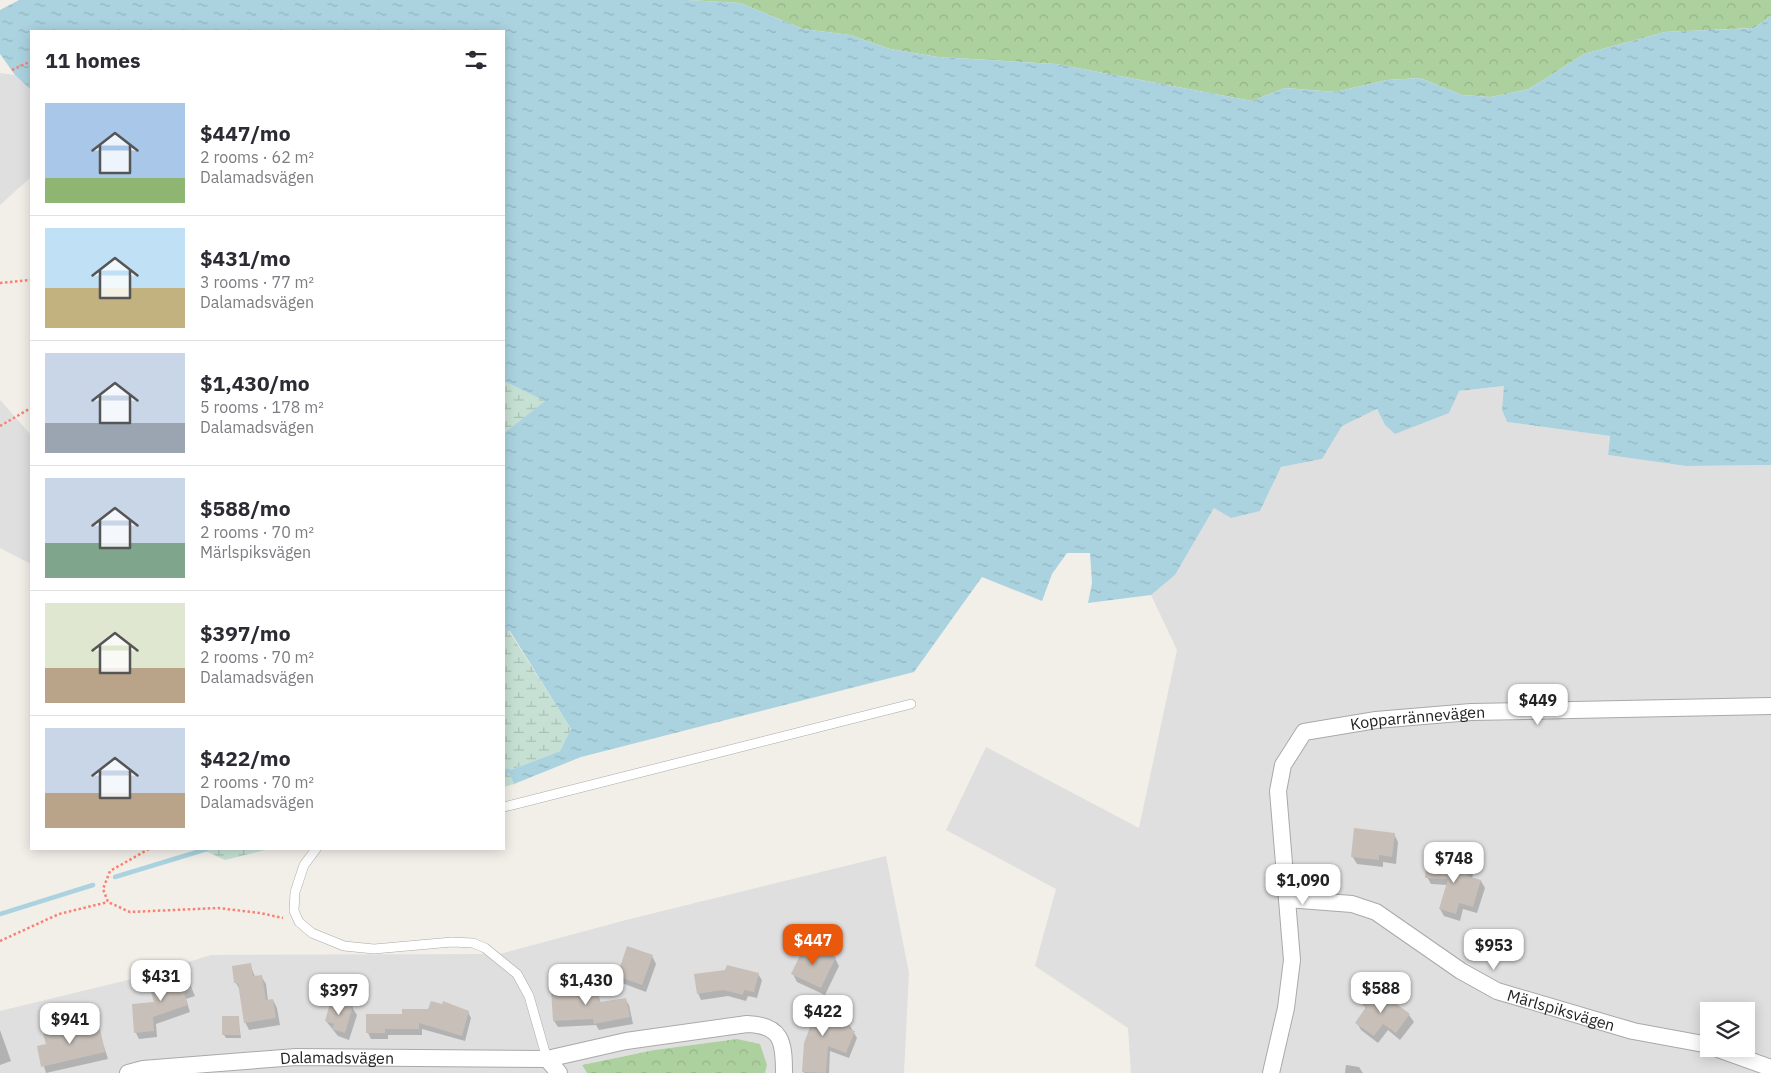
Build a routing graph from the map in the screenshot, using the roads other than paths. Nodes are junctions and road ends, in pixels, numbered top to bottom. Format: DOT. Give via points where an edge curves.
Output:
graph roads {
  1 [pos="910,704"];
  2 [pos="1771,706"];
  3 [pos="505,807"];
  4 [pos="315,850"];
  5 [pos="1287,899"];
  6 [pos="1700,1044"];
  7 [pos="1740,1057"];
  8 [pos="547,1059"];
  9 [pos="1771,1068"];
  10 [pos="128,1073"];
  11 [pos="559,1073"];
  12 [pos="784,1073"];
  13 [pos="1271,1073"];
  1 -- 3 [label="lane"];
  2 -- 5 [label="street, Kopparrännevägen" via="1471,712 1376,720 1304,732 1282,764 1278,791"];
  4 -- 8 [label="lane" via="304,865 295,892 294,911 299,922 312,933 344,946 374,949 452,942 473,943 486,948 517,974 529,996"];
  5 -- 6 [label="street, Märlspiksvägen" via="1352,904 1376,912 1461,971 1497,991 1633,1031"];
  5 -- 13 [label="street" via="1292,960 1286,1008"];
  7 -- 9 [label="street"];
  8 -- 10 [label="street, Dalamadsvägen" via="296,1057"];
  8 -- 11 [label="street"];
  8 -- 12 [label="street, Dalamadsvägen" via="626,1041 746,1024 762,1025 776,1031 784,1046"];
}
